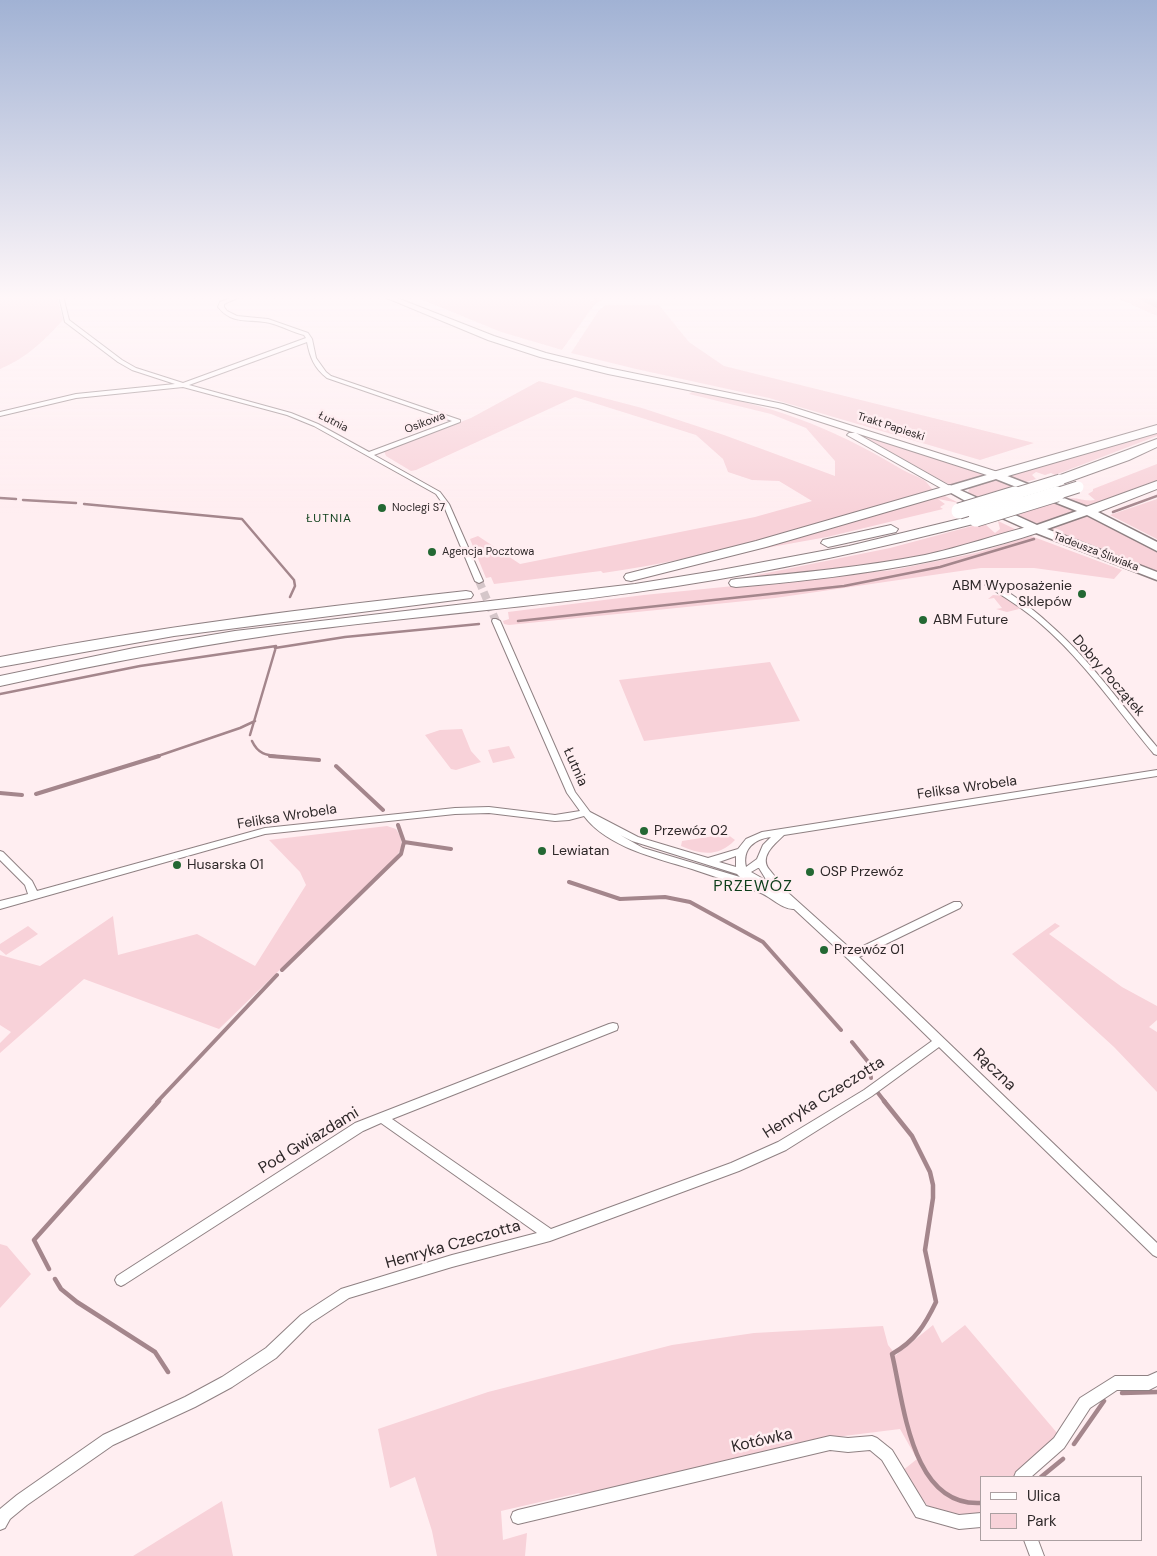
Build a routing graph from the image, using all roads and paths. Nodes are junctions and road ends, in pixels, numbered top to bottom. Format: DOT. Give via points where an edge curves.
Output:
graph roads {
  1 [pos="133,369"];
  2 [pos="228,369"];
  3 [pos="321,369"];
  4 [pos="598,369"];
  5 [pos="183,385"];
  6 [pos="748,399"];
  7 [pos="0,414"];
  8 [pos="1157,429"];
  9 [pos="1157,443"];
  10 [pos="370,454"];
  11 [pos="1157,457"];
  12 [pos="998,475"];
  13 [pos="1157,485"];
  14 [pos="950,489"];
  15 [pos="1088,511"];
  16 [pos="1035,529"];
  17 [pos="1157,546"];
  18 [pos="1157,576"];
  19 [pos="479,581"];
  20 [pos="633,582"];
  21 [pos="988,583"];
  22 [pos="496,621"];
  23 [pos="0,662"];
  24 [pos="0,681"];
  25 [pos="1157,752"];
  26 [pos="1157,773"];
  27 [pos="585,813"];
  28 [pos="782,832"];
  29 [pos="741,850"];
  30 [pos="0,854"];
  31 [pos="761,860"];
  32 [pos="708,862"];
  33 [pos="742,872"];
  34 [pos="727,877"];
  35 [pos="747,883"];
  36 [pos="778,889"];
  37 [pos="33,895"];
  38 [pos="0,905"];
  39 [pos="957,905"];
  40 [pos="808,914"];
  41 [pos="852,956"];
  42 [pos="614,1027"];
  43 [pos="940,1041"];
  44 [pos="382,1118"];
  45 [pos="550,1235"];
  46 [pos="1157,1251"];
  47 [pos="120,1280"];
  48 [pos="1157,1379"];
  49 [pos="1022,1476"];
  50 [pos="518,1517"];
  51 [pos="980,1520"];
  52 [pos="0,1523"];
  53 [pos="1031,1541"];
  54 [pos="1037,1556"];
  1 -- 5 [label="street, Łutnia"];
  2 -- 5 [label="street"];
  3 -- 10 [label="street, Osikowa" via="329,377 458,421"];
  4 -- 6 [label="street, Trakt Papieski"];
  5 -- 7 [label="street" via="76,396"];
  5 -- 10 [label="street, Łutnia" via="289,414"];
  6 -- 12 [label="street, Trakt Papieski" via="816,416"];
  6 -- 14 [label="street, Trakt Papieski" via="859,438"];
  8 -- 12 [label="highway"];
  9 -- 20 [label="highway, bridge" via="1060,480 959,511 811,546"];
  10 -- 19 [label="street, Łutnia" via="438,493 446,504"];
  11 -- 20 [label="highway, bridge" via="1078,487 976,519 820,556"];
  12 -- 14 [label="main road"];
  12 -- 15 [label="main road"];
  13 -- 15 [label="highway"];
  14 -- 16 [label="main road, Tadeusza Śliwiaka"];
  14 -- 20 [label="highway"];
  15 -- 16 [label="main road"];
  15 -- 17 [label="main road"];
  16 -- 18 [label="main road, Tadeusza Śliwiaka"];
  16 -- 20 [label="highway" via="948,555 852,572 679,587"];
  20 -- 23 [label="highway" via="234,622 90,644"];
  20 -- 24 [label="highway" via="268,631 156,649"];
  21 -- 25 [label="street, Dobry Początek" via="1027,608 1047,626 1094,675"];
  22 -- 27 [label="street, Łutnia" via="571,793"];
  26 -- 28 [label="street, Feliksa Wrobela"];
  27 -- 32 [label="street" via="640,841"];
  27 -- 34 [label="street" via="605,831 640,850"];
  27 -- 37 [label="street, Feliksa Wrobela" via="555,818 489,810 455,811 265,831"];
  28 -- 29 [label="street, Feliksa Wrobela" via="762,835 749,841"];
  28 -- 31 [label="street" via="766,847"];
  29 -- 32 [label="street, Feliksa Wrobela"];
  29 -- 33 [label="street"];
  30 -- 37 [label="street" via="29,883"];
  31 -- 33 [label="street"];
  31 -- 36 [label="street"];
  32 -- 33 [label="street"];
  33 -- 34 [label="street"];
  33 -- 35 [label="street"];
  33 -- 36 [label="street, Rączna"];
  34 -- 35 [label="street"];
  35 -- 40 [label="street, Rączna"];
  36 -- 40 [label="street, Rączna"];
  37 -- 38 [label="street, Feliksa Wrobela"];
  39 -- 41 [label="street"];
  40 -- 41 [label="street, Rączna"];
  41 -- 43 [label="street, Rączna"];
  42 -- 44 [label="street, Pod Gwiazdami"];
  43 -- 45 [label="street, Henryka Czeczotta" via="868,1093 782,1146 735,1167"];
  43 -- 46 [label="street, Rączna"];
  44 -- 45 [label="street"];
  44 -- 47 [label="street, Pod Gwiazdami" via="359,1127"];
  45 -- 52 [label="street, Henryka Czeczotta" via="346,1293 306,1319 271,1353 227,1382 108,1440 22,1500 4,1514"];
  48 -- 49 [label="street" via="1149,1383 1115,1383 1086,1403 1059,1443"];
  50 -- 51 [label="street, Kotówka" via="830,1443 872,1443 888,1456 921,1512 959,1522"];
  53 -- 54 [label="street"];
}
